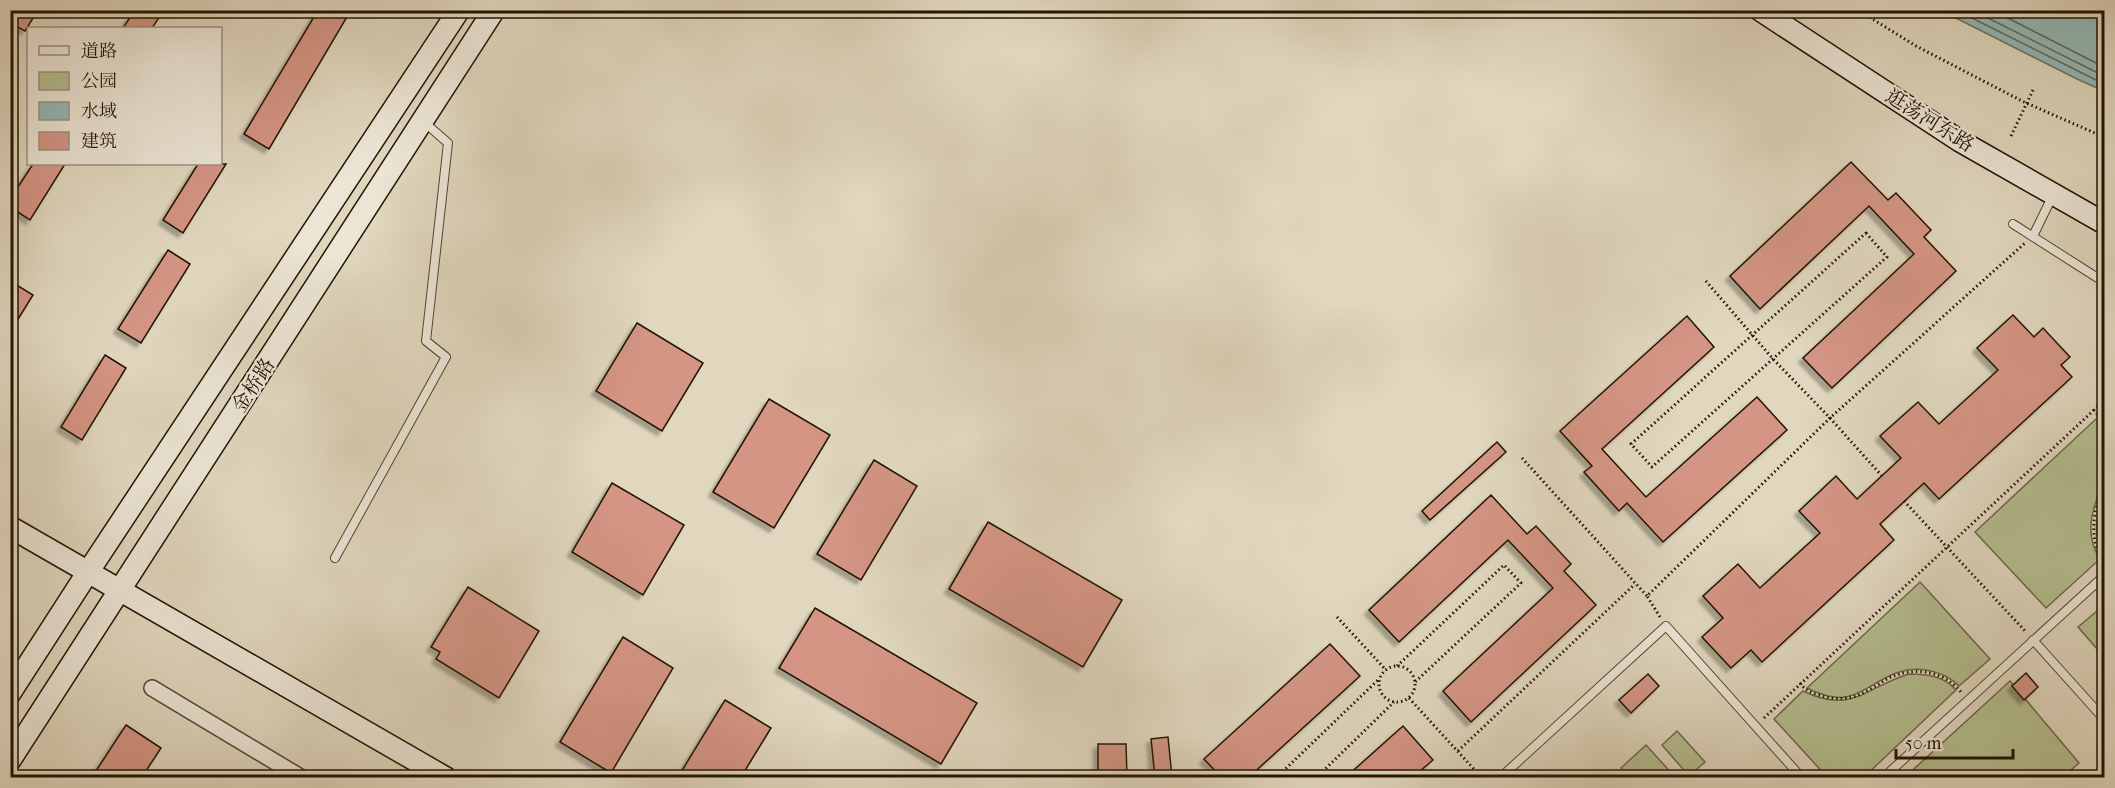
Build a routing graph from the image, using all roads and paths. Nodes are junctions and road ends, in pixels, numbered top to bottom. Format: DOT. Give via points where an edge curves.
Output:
graph roads {
  1 [pos="459,10"];
  2 [pos="494,10"];
  3 [pos="1760,10"];
  4 [pos="1858,10"];
  5 [pos="2034,88"];
  6 [pos="2027,104"];
  7 [pos="423,121"];
  8 [pos="2011,136"];
  9 [pos="2104,137"];
  10 [pos="2054,194"];
  11 [pos="2104,223"];
  12 [pos="2013,224"];
  13 [pos="2033,236"];
  14 [pos="1705,280"];
  15 [pos="2104,282"];
  16 [pos="1753,334"];
  17 [pos="1773,359"];
  18 [pos="2104,400"];
  19 [pos="2094,410"];
  20 [pos="1830,418"];
  21 [pos="2104,423"];
  22 [pos="1522,458"];
  23 [pos="1882,476"];
  24 [pos="2104,485"];
  25 [pos="1904,501"];
  26 [pos="10,527"];
  27 [pos="1947,547"];
  28 [pos="335,558"];
  29 [pos="2104,561"];
  30 [pos="88,572"];
  31 [pos="2104,576"];
  32 [pos="1635,584"];
  33 [pos="120,591"];
  34 [pos="1647,596"];
  35 [pos="1337,617"];
  36 [pos="1666,626"];
  37 [pos="2033,640"];
  38 [pos="1397,666"];
  39 [pos="1386,670"];
  40 [pos="1379,679"];
  41 [pos="1415,682"];
  42 [pos="1800,684"];
  43 [pos="152,688"];
  44 [pos="10,693"];
  45 [pos="1409,698"];
  46 [pos="1967,700"];
  47 [pos="1394,702"];
  48 [pos="2104,719"];
  49 [pos="1756,726"];
  50 [pos="1458,751"];
  51 [pos="10,760"];
  52 [pos="302,777"];
  53 [pos="446,777"];
  54 [pos="1276,777"];
  55 [pos="1316,777"];
  56 [pos="1482,777"];
  57 [pos="1500,777"];
  58 [pos="1802,777"];
  59 [pos="1883,777"];
  1 -- 30 [label="street, 金桥路"];
  2 -- 7 [label="street, 金桥路"];
  3 -- 10 [label="street, 逛荡河东路" via="1960,141"];
  4 -- 6 [label="path" via="1916,46"];
  5 -- 6 [label="path"];
  6 -- 8 [label="path"];
  6 -- 9 [label="path"];
  7 -- 28 [label="lane" via="448,143 426,341 446,357"];
  7 -- 33 [label="street, 金桥路"];
  10 -- 11 [label="street, 逛荡河东路"];
  10 -- 13 [label="lane"];
  12 -- 13 [label="lane"];
  13 -- 15 [label="lane"];
  13 -- 20 [label="path"];
  14 -- 16 [label="path"];
  16 -- 17 [label="path"];
  16 -- 17 [label="path" via="1866,233 1887,257"];
  16 -- 17 [label="path" via="1631,444 1652,467"];
  17 -- 20 [label="path"];
  18 -- 19 [label="path"];
  19 -- 21 [label="path"];
  19 -- 27 [label="path"];
  20 -- 23 [label="path"];
  20 -- 34 [label="path"];
  22 -- 32 [label="path"];
  24 -- 29 [label="path" via="2094,530"];
  25 -- 27 [label="path"];
  26 -- 30 [label="street"];
  27 -- 37 [label="path"];
  27 -- 42 [label="path"];
  30 -- 33 [label="street"];
  30 -- 44 [label="street, 金桥路"];
  31 -- 37 [label="lane"];
  32 -- 34 [label="path"];
  32 -- 50 [label="path"];
  33 -- 51 [label="street, 金桥路"];
  33 -- 53 [label="street"];
  34 -- 36 [label="path"];
  35 -- 39 [label="path"];
  36 -- 49 [label="lane"];
  36 -- 57 [label="lane"];
  37 -- 46 [label="lane"];
  37 -- 48 [label="lane"];
  38 -- 39 [label="path"];
  38 -- 41 [label="path" via="1407,669"];
  38 -- 41 [label="path" via="1504,565 1521,583"];
  39 -- 40 [label="path"];
  40 -- 47 [label="path" via="1380,692"];
  40 -- 54 [label="path"];
  41 -- 45 [label="path"];
  42 -- 46 [label="path" via="1804,689 1835,699 1856,696 1896,675 1929,673 1949,681"];
  42 -- 49 [label="path"];
  43 -- 52 [label="street"];
  45 -- 47 [label="path"];
  45 -- 50 [label="path"];
  46 -- 59 [label="lane"];
  47 -- 55 [label="path"];
  49 -- 58 [label="lane"];
  50 -- 56 [label="path"];
}
